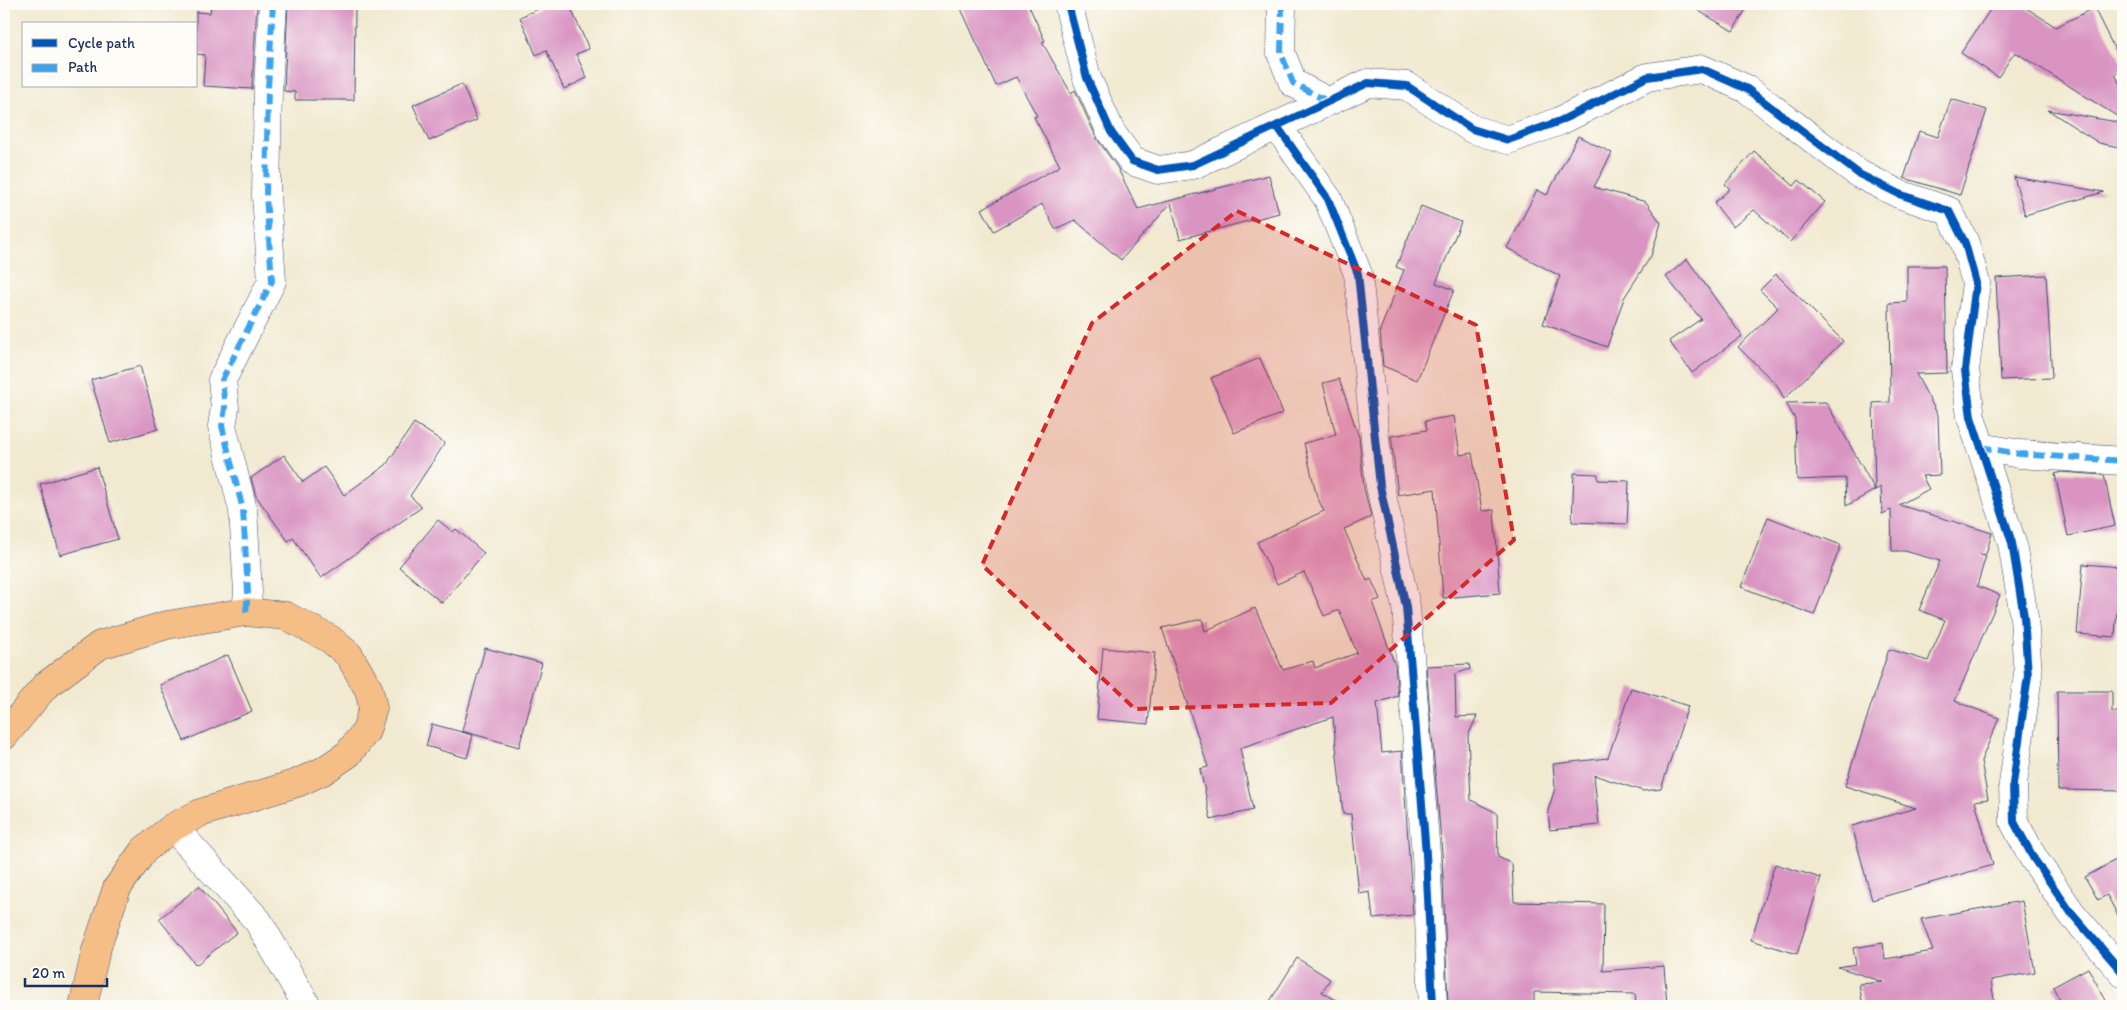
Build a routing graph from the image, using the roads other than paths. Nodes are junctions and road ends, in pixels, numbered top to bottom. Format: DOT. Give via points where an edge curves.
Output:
graph roads {
  1 [pos="274,4"];
  2 [pos="1068,4"];
  3 [pos="1282,4"];
  4 [pos="1326,101"];
  5 [pos="1277,126"];
  6 [pos="1980,447"];
  7 [pos="2123,461"];
  8 [pos="246,612"];
  9 [pos="4,736"];
  10 [pos="173,827"];
  11 [pos="2123,974"];
  12 [pos="83,1006"];
  13 [pos="307,1006"];
  14 [pos="1433,1006"];
  1 -- 8 [label="street" via="266,196 272,281 222,380 225,408 222,426 243,510 248,592"];
  2 -- 5 [label="street" via="1087,78 1111,132 1132,161 1158,170 1193,164"];
  3 -- 4 [label="street" via="1282,53 1293,83"];
  4 -- 5 [label="street"];
  4 -- 6 [label="street" via="1368,83 1407,86 1472,129 1508,140 1560,121 1647,76 1702,69 1747,89 1859,174 1899,194 1949,211 1965,243 1976,283 1965,370 1971,417"];
  5 -- 14 [label="street" via="1328,199 1358,274 1380,486 1406,607 1426,854"];
  6 -- 7 [label="street" via="2020,454"];
  6 -- 11 [label="street" via="2012,543 2024,617 2028,675 2013,784 2014,822 2034,859 2072,914"];
  8 -- 9 [label="main road" via="168,625 100,645 46,686"];
  8 -- 10 [label="main road" via="286,616 330,638 349,655 369,690 373,708 366,731 348,754 323,771 297,783 200,813"];
  10 -- 12 [label="main road" via="144,850 118,888 96,950"];
  10 -- 13 [label="street" via="258,921"];
}
